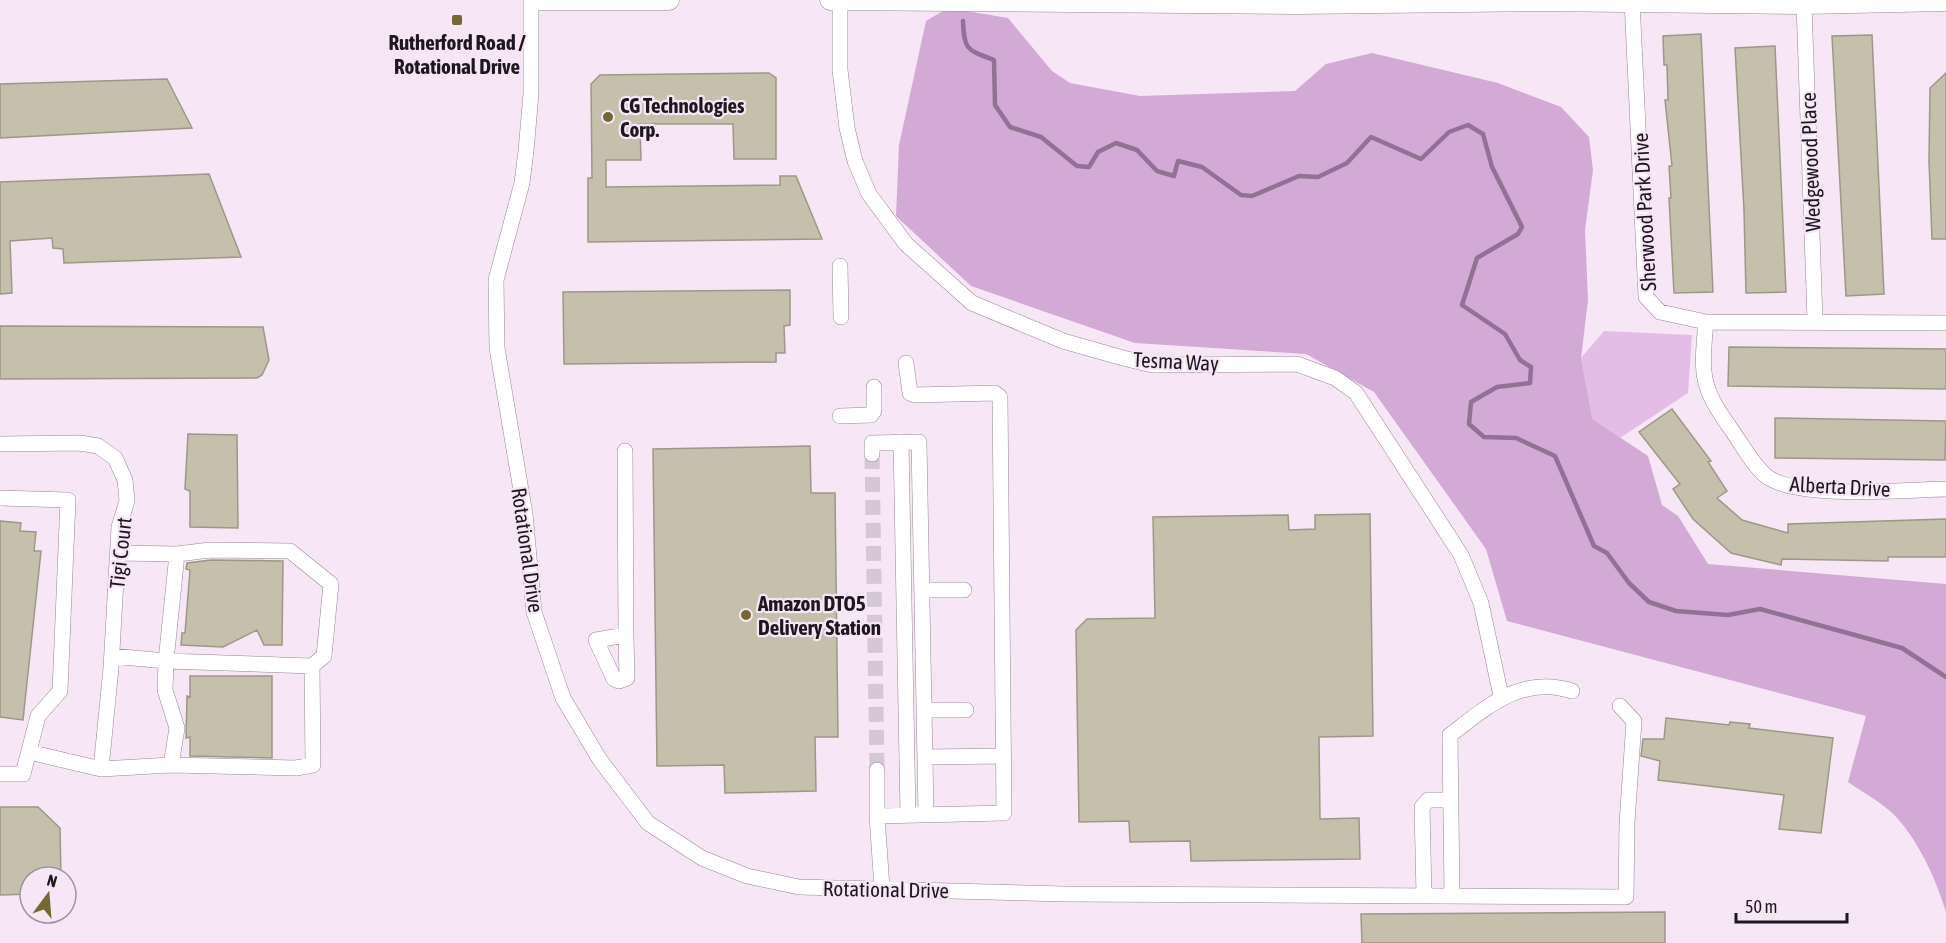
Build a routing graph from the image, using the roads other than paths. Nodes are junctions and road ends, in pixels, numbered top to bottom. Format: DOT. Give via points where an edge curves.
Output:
graph roads {
  1 [pos="531,0"];
  2 [pos="540,0"];
  3 [pos="669,0"];
  4 [pos="830,0"];
  5 [pos="840,0"];
  6 [pos="1632,1"];
  7 [pos="1946,1"];
  8 [pos="1178,2"];
  9 [pos="1206,2"];
  10 [pos="1804,4"];
  11 [pos="840,266"];
  12 [pos="841,317"];
  13 [pos="1815,320"];
  14 [pos="1706,322"];
  15 [pos="1946,323"];
  16 [pos="906,363"];
  17 [pos="874,387"];
  18 [pos="840,416"];
  19 [pos="901,442"];
  20 [pos="0,444"];
  21 [pos="625,452"];
  22 [pos="872,454"];
  23 [pos="1946,489"];
  24 [pos="0,498"];
  25 [pos="118,553"];
  26 [pos="177,554"];
  27 [pos="922,590"];
  28 [pos="964,590"];
  29 [pos="626,635"];
  30 [pos="112,657"];
  31 [pos="166,661"];
  32 [pos="312,666"];
  33 [pos="1572,691"];
  34 [pos="1502,696"];
  35 [pos="1620,706"];
  36 [pos="924,710"];
  37 [pos="966,710"];
  38 [pos="29,752"];
  39 [pos="1004,756"];
  40 [pos="925,757"];
  41 [pos="171,765"];
  42 [pos="101,769"];
  43 [pos="877,770"];
  44 [pos="0,774"];
  45 [pos="1451,800"];
  46 [pos="926,814"];
  47 [pos="908,815"];
  48 [pos="877,816"];
  49 [pos="882,888"];
  50 [pos="1424,895"];
  51 [pos="1452,896"];
  1 -- 49 [label="street, Rotational Drive" via="531,94 526,151 522,183 496,280 497,348 525,514 534,612 563,698 600,760 648,823 702,858 747,876 799,887"];
  2 -- 3 [label="main road"];
  4 -- 5 [label="main road"];
  5 -- 8 [label="main road"];
  5 -- 34 [label="street, Tesma Way" via="840,70 855,161 869,194 906,244 972,303 1063,340 1152,365 1297,364 1335,378 1356,393 1461,555 1481,603"];
  6 -- 9 [label="main road"];
  6 -- 10 [label="main road"];
  6 -- 14 [label="street, Sherwood Park Drive" via="1647,297 1660,312"];
  7 -- 10 [label="main road"];
  8 -- 9 [label="main road"];
  10 -- 13 [label="street, Wedgewood Place"];
  11 -- 12 [label="street"];
  13 -- 14 [label="street, Sherwood Park Drive"];
  13 -- 15 [label="street, Sherwood Park Drive"];
  14 -- 23 [label="street, Alberta Drive" via="1701,367 1705,386 1712,402 1767,477 1806,489"];
  16 -- 39 [label="street" via="910,393 915,395 995,393 1000,397"];
  17 -- 18 [label="street" via="871,415"];
  19 -- 22 [label="street" via="872,443"];
  19 -- 27 [label="street" via="919,442"];
  19 -- 47 [label="street"];
  20 -- 25 [label="street, Tigi Court" via="80,443 98,446 115,458 127,501 119,527"];
  21 -- 29 [label="street"];
  24 -- 38 [label="street" via="68,500 60,692 38,716"];
  25 -- 26 [label="street"];
  25 -- 30 [label="street, Tigi Court"];
  26 -- 31 [label="street"];
  26 -- 32 [label="street" via="210,550 290,551 314,569 331,584 324,656"];
  27 -- 28 [label="street"];
  27 -- 36 [label="street"];
  29 -- 29 [label="street" via="627,678 624,681 614,679 596,640"];
  30 -- 31 [label="street"];
  30 -- 42 [label="street, Tigi Court"];
  31 -- 32 [label="street"];
  31 -- 41 [label="street" via="165,690 177,728"];
  32 -- 41 [label="street" via="314,765"];
  33 -- 34 [label="street" via="1553,685"];
  34 -- 45 [label="street" via="1450,735"];
  35 -- 51 [label="street, Rotational Drive" via="1634,721 1626,897"];
  36 -- 37 [label="street"];
  36 -- 40 [label="street"];
  38 -- 42 [label="street"];
  38 -- 44 [label="street" via="23,774"];
  39 -- 40 [label="street"];
  39 -- 46 [label="street" via="1004,813"];
  40 -- 46 [label="street"];
  41 -- 42 [label="street"];
  43 -- 48 [label="street"];
  45 -- 50 [label="street" via="1428,800 1422,807"];
  45 -- 51 [label="street"];
  46 -- 47 [label="street"];
  47 -- 48 [label="street"];
  48 -- 49 [label="street"];
  49 -- 50 [label="street, Rotational Drive" via="1064,894"];
  50 -- 51 [label="street, Rotational Drive"];
}
